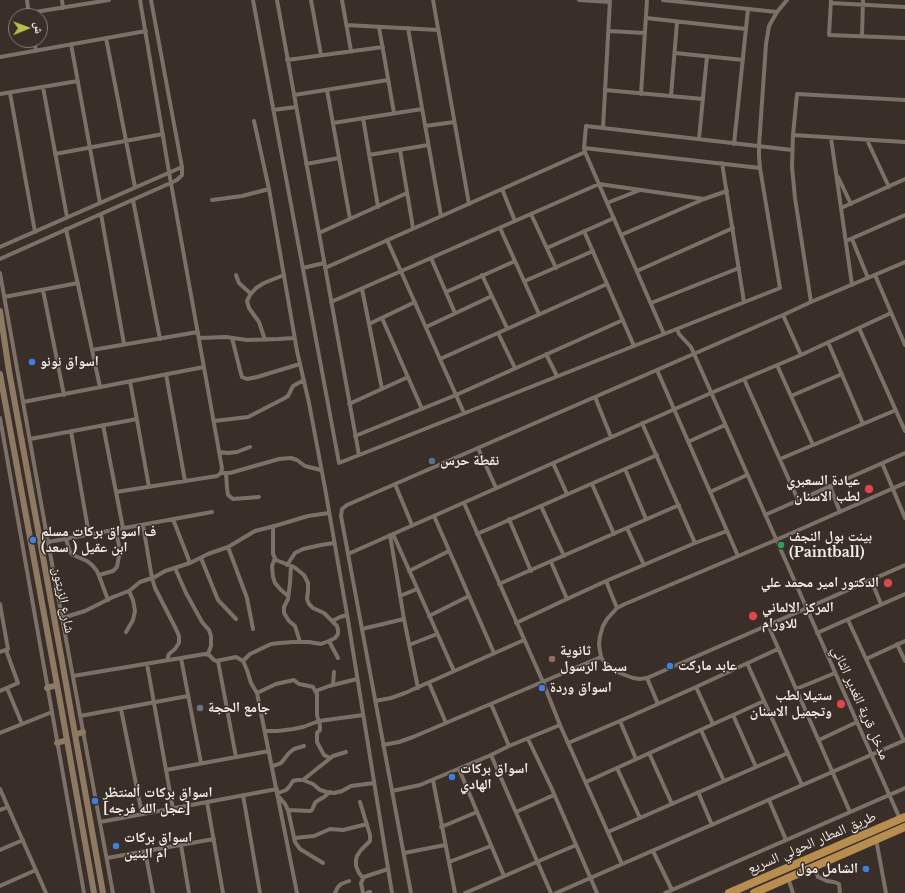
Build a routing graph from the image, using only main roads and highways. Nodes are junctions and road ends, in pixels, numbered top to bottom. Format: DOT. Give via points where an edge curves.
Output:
graph roads {
  1 [pos="2,310"];
  2 [pos="9,371"];
  3 [pos="0,374"];
  4 [pos="13,391"];
  5 [pos="3,393"];
  6 [pos="33,455"];
  7 [pos="25,457"];
  8 [pos="57,685"];
  9 [pos="47,688"];
  10 [pos="83,732"];
  11 [pos="75,735"];
  12 [pos="67,740"];
  13 [pos="57,743"];
  14 [pos="88,812"];
  15 [pos="80,813"];
  16 [pos="902,818"];
  17 [pos="905,827"];
  18 [pos="92,832"];
  19 [pos="83,834"];
  20 [pos="789,866"];
  21 [pos="769,876"];
  22 [pos="791,877"];
  23 [pos="773,886"];
  24 [pos="94,893"];
  25 [pos="103,893"];
  26 [pos="729,893"];
  27 [pos="754,893"];
  1 -- 2 [label="main road, شارع الزيتون"];
  2 -- 3 [label="main road" via="9,374 4,376"];
  2 -- 4 [label="main road, شارع الزيتون"];
  3 -- 5 [label="main road, شارع الزيتون"];
  4 -- 5 [label="main road" via="8,388"];
  4 -- 7 [label="main road, شارع الزيتون"];
  5 -- 8 [label="main road, شارع الزيتون"];
  6 -- 7 [label="main road"];
  7 -- 11 [label="main road, شارع الزيتون"];
  8 -- 9 [label="main road"];
  8 -- 12 [label="main road, شارع الزيتون"];
  10 -- 11 [label="main road"];
  11 -- 14 [label="main road, شارع الزيتون"];
  12 -- 13 [label="main road"];
  12 -- 15 [label="main road, شارع الزيتون"];
  14 -- 15 [label="main road" via="84,815"];
  14 -- 18 [label="main road, شارع الزيتون"];
  15 -- 19 [label="main road, شارع الزيتون"];
  16 -- 20 [label="highway, طريق المطار الحولي السريع"];
  17 -- 22 [label="highway, طريق المطار الحولي السريع"];
  18 -- 19 [label="main road" via="86,830"];
  18 -- 25 [label="main road, شارع الزيتون"];
  19 -- 24 [label="main road, شارع الزيتون"];
  20 -- 21 [label="highway, طريق المطار الحولي السريع"];
  20 -- 22 [label="highway"];
  21 -- 23 [label="highway"];
  21 -- 26 [label="highway, طريق المطار الحولي السريع"];
  22 -- 23 [label="highway, طريق المطار الحولي السريع"];
  23 -- 27 [label="highway, طريق المطار الحولي السريع"];
}
